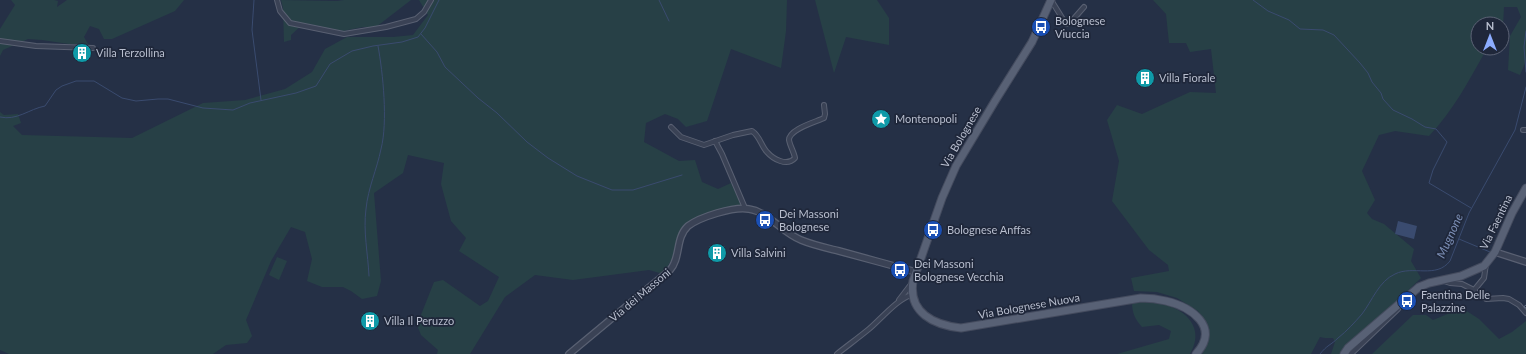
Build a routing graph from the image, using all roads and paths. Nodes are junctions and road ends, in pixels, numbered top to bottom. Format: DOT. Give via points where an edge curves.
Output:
graph roads {
  1 [pos="277,0"];
  2 [pos="431,0"];
  3 [pos="1051,0"];
  4 [pos="1084,7"];
  5 [pos="0,41"];
  6 [pos="93,48"];
  7 [pos="824,105"];
  8 [pos="671,127"];
  9 [pos="715,141"];
  10 [pos="1526,188"];
  11 [pos="745,208"];
  12 [pos="1495,252"];
  13 [pos="1526,262"];
  14 [pos="1486,264"];
  15 [pos="916,272"];
  16 [pos="1441,280"];
  17 [pos="1474,290"];
  18 [pos="909,294"];
  19 [pos="1400,303"];
  20 [pos="1176,304"];
  21 [pos="1526,313"];
  22 [pos="569,354"];
  23 [pos="837,354"];
  24 [pos="1193,354"];
  25 [pos="1196,354"];
  26 [pos="1344,354"];
  27 [pos="1351,354"];
  1 -- 2 [label="street" via="280,11 290,23 344,34 416,19"];
  3 -- 4 [label="street" via="1066,24 1070,23"];
  3 -- 15 [label="main road, Via Bolognese" via="1028,49 956,166"];
  5 -- 6 [label="street" via="36,46"];
  7 -- 9 [label="street" via="824,118 802,127 791,135 789,139 795,154 794,160 785,162 773,157 752,131"];
  8 -- 9 [label="street" via="681,137 704,145"];
  9 -- 11 [label="street"];
  10 -- 12 [label="main road, Via Faentina"];
  11 -- 15 [label="street" via="759,213 800,240"];
  11 -- 22 [label="street, Via dei Massoni" via="722,212 693,223 682,233 675,265"];
  12 -- 13 [label="street"];
  12 -- 14 [label="main road, Via Faentina"];
  14 -- 16 [label="main road, Via Faentina" via="1466,275"];
  14 -- 17 [label="street" via="1484,278"];
  15 -- 18 [label="main road, Via Bolognese"];
  16 -- 17 [label="street"];
  16 -- 19 [label="main road, Via Faentina" via="1422,286"];
  17 -- 21 [label="street" via="1486,299 1509,299"];
  18 -- 20 [label="main road, Via Bolognese Nuova" via="918,308 930,319 961,328 1141,298 1154,298"];
  18 -- 23 [label="street" via="869,330"];
  19 -- 26 [label="main road, Via Faentina"];
  19 -- 27 [label="street, Via Faentina" via="1400,307"];
  20 -- 24 [label="main road, Via Bolognese Nuova" via="1194,318 1200,329 1200,343"];
  20 -- 25 [label="main road, Via Bolognese Nuova" via="1196,315 1205,329 1205,341"];
}
